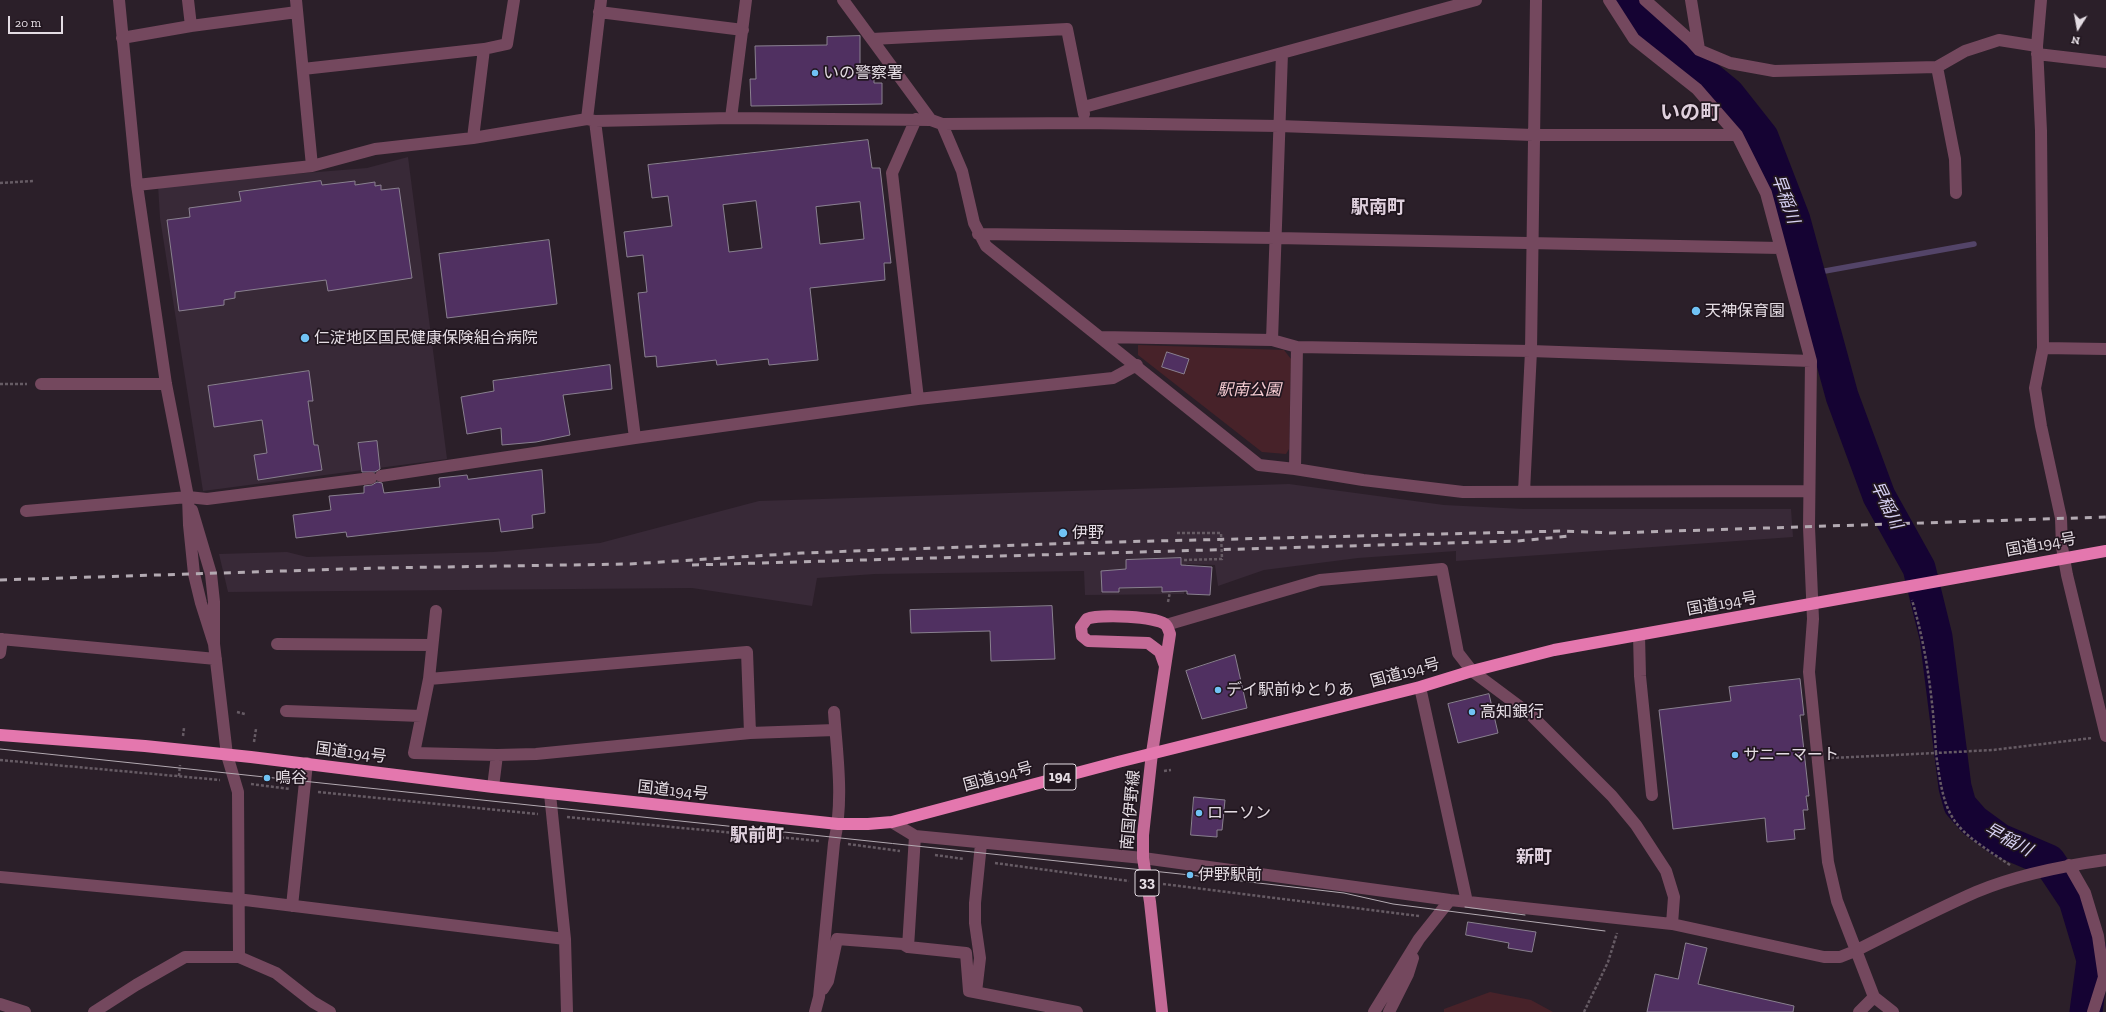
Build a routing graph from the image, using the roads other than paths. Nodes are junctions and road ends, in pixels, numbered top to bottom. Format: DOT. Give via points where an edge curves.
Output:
graph roads {
  1 [pos="119,0"];
  2 [pos="188,0"];
  3 [pos="296,0"];
  4 [pos="514,0"];
  5 [pos="746,0"];
  6 [pos="843,0"];
  7 [pos="1476,0"];
  8 [pos="1536,0"];
  9 [pos="1609,0"];
  10 [pos="1645,0"];
  11 [pos="1691,0"];
  12 [pos="2041,0"];
  13 [pos="600,6"];
  14 [pos="297,12"];
  15 [pos="191,26"];
  16 [pos="743,30"];
  17 [pos="122,38"];
  18 [pos="872,39"];
  19 [pos="484,49"];
  20 [pos="1699,50"];
  21 [pos="2037,50"];
  22 [pos="1282,53"];
  23 [pos="2106,62"];
  24 [pos="1937,68"];
  25 [pos="303,69"];
  26 [pos="1084,107"];
  27 [pos="731,118"];
  28 [pos="591,120"];
  29 [pos="916,120"];
  30 [pos="937,122"];
  31 [pos="1084,123"];
  32 [pos="1279,126"];
  33 [pos="1533,135"];
  34 [pos="1737,135"];
  35 [pos="473,138"];
  36 [pos="312,166"];
  37 [pos="137,185"];
  38 [pos="1956,192"];
  39 [pos="978,234"];
  40 [pos="1276,238"];
  41 [pos="1532,244"];
  42 [pos="1780,248"];
  43 [pos="1100,337"];
  44 [pos="1272,340"];
  45 [pos="1297,347"];
  46 [pos="2043,348"];
  47 [pos="2106,349"];
  48 [pos="1531,351"];
  49 [pos="1811,361"];
  50 [pos="1137,366"];
  51 [pos="41,384"];
  52 [pos="166,384"];
  53 [pos="918,399"];
  54 [pos="635,438"];
  55 [pos="1295,469"];
  56 [pos="1809,491"];
  57 [pos="1524,492"];
  58 [pos="188,500"];
  59 [pos="26,511"];
  60 [pos="2106,550"];
  61 [pos="2064,557"];
  62 [pos="1812,604"];
  63 [pos="436,611"];
  64 [pos="1166,625"];
  65 [pos="1639,635"];
  66 [pos="1,638"];
  67 [pos="277,644"];
  68 [pos="432,645"];
  69 [pos="0,654"];
  70 [pos="216,659"];
  71 [pos="1165,666"];
  72 [pos="1472,671"];
  73 [pos="429,679"];
  74 [pos="1420,687"];
  75 [pos="286,711"];
  76 [pos="834,712"];
  77 [pos="421,716"];
  78 [pos="835,730"];
  79 [pos="750,733"];
  80 [pos="0,735"];
  81 [pos="2102,736"];
  82 [pos="1152,753"];
  83 [pos="227,754"];
  84 [pos="497,754"];
  85 [pos="307,763"];
  86 [pos="493,787"];
  87 [pos="550,794"];
  88 [pos="1652,795"];
  89 [pos="892,822"];
  90 [pos="838,824"];
  91 [pos="915,836"];
  92 [pos="981,844"];
  93 [pos="1143,858"];
  94 [pos="2106,860"];
  95 [pos="2069,865"];
  96 [pos="0,876"];
  97 [pos="237,899"];
  98 [pos="1450,900"];
  99 [pos="1467,902"];
  100 [pos="292,906"];
  101 [pos="1672,924"];
  102 [pos="565,939"];
  103 [pos="1419,939"];
  104 [pos="908,947"];
  105 [pos="1855,951"];
  106 [pos="239,957"];
  107 [pos="976,992"];
  108 [pos="819,997"];
  109 [pos="1874,997"];
  110 [pos="0,1004"];
  111 [pos="313,1007"];
  112 [pos="25,1012"];
  113 [pos="94,1012"];
  114 [pos="330,1012"];
  115 [pos="567,1012"];
  116 [pos="815,1012"];
  117 [pos="1077,1012"];
  118 [pos="1162,1012"];
  119 [pos="1374,1012"];
  120 [pos="1389,1012"];
  121 [pos="1859,1012"];
  122 [pos="1893,1012"];
  123 [pos="2093,1012"];
  1 -- 17 [label="street"];
  2 -- 15 [label="street"];
  3 -- 14 [label="street"];
  4 -- 19 [label="street" via="508,44"];
  5 -- 16 [label="street"];
  6 -- 18 [label="street"];
  7 -- 22 [label="street"];
  8 -- 33 [label="street"];
  9 -- 34 [label="street" via="1634,39 1697,89"];
  10 -- 20 [label="street"];
  11 -- 20 [label="street"];
  12 -- 21 [label="street"];
  13 -- 16 [label="street"];
  13 -- 28 [label="street"];
  14 -- 15 [label="street"];
  14 -- 25 [label="street"];
  15 -- 17 [label="street"];
  16 -- 27 [label="street"];
  17 -- 37 [label="street"];
  18 -- 26 [label="street" via="1067,29"];
  18 -- 30 [label="street"];
  19 -- 25 [label="street"];
  19 -- 35 [label="street"];
  20 -- 24 [label="street" via="1730,63 1774,71"];
  21 -- 23 [label="street"];
  21 -- 24 [label="street" via="1999,40 1964,51"];
  21 -- 46 [label="street"];
  22 -- 26 [label="street"];
  22 -- 32 [label="street"];
  24 -- 38 [label="street" via="1955,159"];
  25 -- 36 [label="street"];
  26 -- 31 [label="street"];
  27 -- 28 [label="street"];
  27 -- 29 [label="street"];
  28 -- 35 [label="street"];
  28 -- 54 [label="street"];
  29 -- 30 [label="street"];
  29 -- 53 [label="street" via="892,173"];
  30 -- 31 [label="street"];
  30 -- 39 [label="street" via="962,171"];
  31 -- 32 [label="street"];
  32 -- 33 [label="street"];
  32 -- 40 [label="street"];
  33 -- 34 [label="street"];
  33 -- 41 [label="street"];
  34 -- 42 [label="street" via="1766,193"];
  35 -- 36 [label="street" via="375,149"];
  36 -- 37 [label="street"];
  37 -- 52 [label="street"];
  39 -- 40 [label="street"];
  39 -- 43 [label="street" via="986,246"];
  40 -- 41 [label="street"];
  40 -- 44 [label="street"];
  41 -- 42 [label="street"];
  41 -- 48 [label="street"];
  42 -- 49 [label="street"];
  43 -- 44 [label="street"];
  43 -- 50 [label="street"];
  44 -- 45 [label="street"];
  45 -- 48 [label="street"];
  45 -- 55 [label="street"];
  46 -- 47 [label="street"];
  46 -- 61 [label="street" via="2035,388 2061,518"];
  48 -- 49 [label="street"];
  48 -- 57 [label="street"];
  49 -- 56 [label="street"];
  50 -- 53 [label="street" via="1113,378"];
  50 -- 55 [label="street" via="1259,465"];
  51 -- 52 [label="street"];
  52 -- 58 [label="street"];
  53 -- 54 [label="street"];
  54 -- 58 [label="street" via="376,477"];
  55 -- 57 [label="street" via="1463,492"];
  56 -- 57 [label="street"];
  56 -- 62 [label="street"];
  58 -- 59 [label="street"];
  58 -- 70 [label="street" via="210,574 214,602"];
  60 -- 61 [label="highway, 国道194号 / 194"];
  61 -- 62 [label="highway, 国道194号 / 194"];
  61 -- 81 [label="street"];
  62 -- 65 [label="highway, 国道194号 / 194"];
  62 -- 105 [label="street" via="1809,672 1828,862 1837,901"];
  63 -- 68 [label="street"];
  64 -- 71 [label="main road, 南国伊野線" via="1170,634"];
  64 -- 71 [label="main road" via="1143,618 1097,617 1087,620 1081,627 1082,636 1088,641 1148,643 1160,652"];
  64 -- 72 [label="street" via="1320,580 1442,569 1458,653"];
  65 -- 72 [label="highway, 国道194号 / 194" via="1554,650"];
  65 -- 88 [label="street" via="1640,676"];
  66 -- 69 [label="street"];
  66 -- 70 [label="street"];
  67 -- 68 [label="street"];
  68 -- 73 [label="street"];
  70 -- 83 [label="street"];
  71 -- 82 [label="main road, 南国伊野線"];
  72 -- 74 [label="highway, 国道194号 / 194"];
  72 -- 101 [label="street" via="1531,715 1612,796 1636,826 1666,871 1674,897"];
  73 -- 77 [label="street"];
  73 -- 79 [label="street" via="747,652"];
  74 -- 82 [label="highway, 国道194号 / 194"];
  74 -- 99 [label="street"];
  75 -- 77 [label="street"];
  76 -- 78 [label="street"];
  77 -- 84 [label="street" via="414,753"];
  78 -- 79 [label="street"];
  78 -- 90 [label="street"];
  79 -- 84 [label="street" via="536,754"];
  80 -- 83 [label="highway, 国道194号 / 194"];
  82 -- 89 [label="highway, 国道194号 / 194"];
  82 -- 93 [label="main road, 南国伊野線 / 33"];
  83 -- 85 [label="highway, 国道194号 / 194"];
  83 -- 97 [label="street" via="237,787"];
  84 -- 86 [label="street"];
  85 -- 86 [label="highway, 国道194号 / 194"];
  85 -- 100 [label="street"];
  86 -- 87 [label="highway, 国道194号 / 194"];
  87 -- 90 [label="highway, 国道194号 / 194"];
  87 -- 102 [label="street"];
  89 -- 90 [label="highway, 国道194号 / 194"];
  89 -- 91 [label="street"];
  90 -- 108 [label="street"];
  91 -- 92 [label="street"];
  91 -- 104 [label="street"];
  92 -- 93 [label="street"];
  92 -- 107 [label="street" via="975,903 980,958"];
  93 -- 98 [label="street"];
  93 -- 118 [label="main road, 南国伊野線 / 33"];
  94 -- 95 [label="street"];
  95 -- 105 [label="street" via="2026,875 1977,892"];
  95 -- 123 [label="street" via="2085,893 2098,936 2104,977"];
  96 -- 97 [label="street"];
  97 -- 100 [label="street"];
  97 -- 106 [label="street"];
  98 -- 99 [label="street"];
  98 -- 103 [label="street"];
  99 -- 101 [label="street"];
  100 -- 102 [label="street"];
  101 -- 105 [label="street" via="1824,957 1840,957"];
  102 -- 115 [label="street"];
  103 -- 119 [label="street"];
  103 -- 120 [label="street" via="1408,974"];
  104 -- 107 [label="street" via="966,953 969,991"];
  104 -- 108 [label="street" via="903,944 837,939 828,981"];
  105 -- 109 [label="street"];
  106 -- 111 [label="street" via="276,973"];
  106 -- 113 [label="street" via="185,957"];
  107 -- 117 [label="street"];
  108 -- 116 [label="street"];
  109 -- 121 [label="street"];
  109 -- 122 [label="street"];
  110 -- 112 [label="street"];
  111 -- 114 [label="street"];
}
